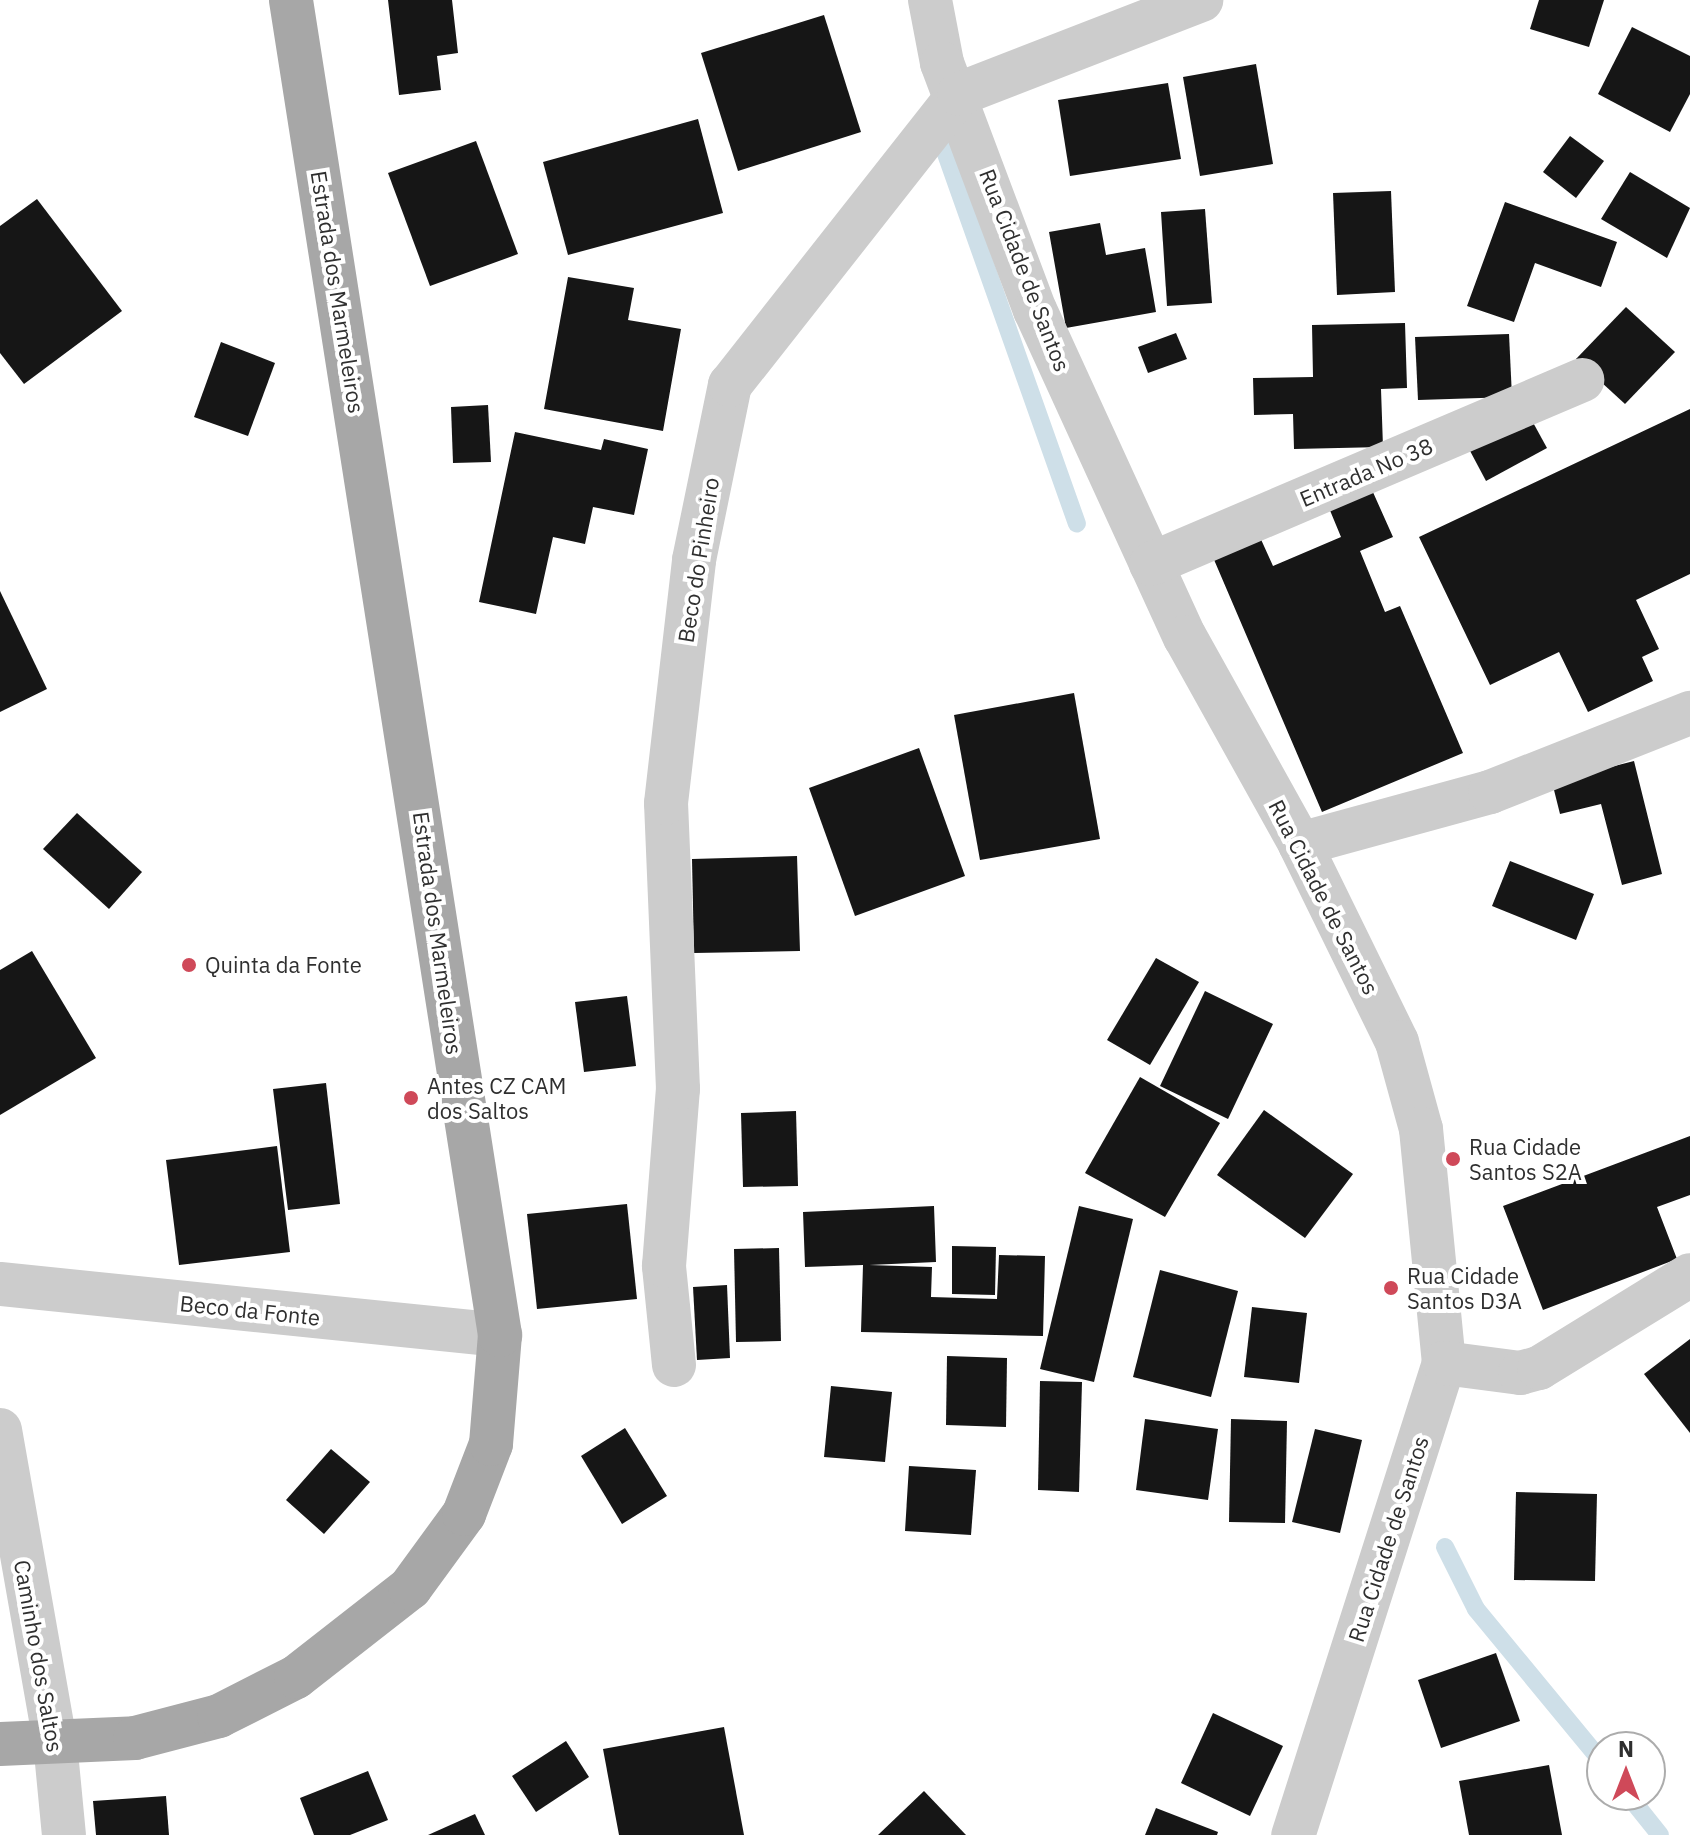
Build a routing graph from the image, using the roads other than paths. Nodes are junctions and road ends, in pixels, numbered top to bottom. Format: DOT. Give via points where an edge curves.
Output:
graph roads {
  1 [pos="291,0"];
  2 [pos="930,0"];
  3 [pos="1201,0"];
  4 [pos="959,94"];
  5 [pos="1582,380"];
  6 [pos="1151,564"];
  7 [pos="1690,713"];
  8 [pos="1300,844"];
  9 [pos="1690,1275"];
  10 [pos="0,1284"];
  11 [pos="500,1335"];
  12 [pos="1444,1363"];
  13 [pos="674,1365"];
  14 [pos="0,1430"];
  15 [pos="55,1742"];
  16 [pos="0,1744"];
  17 [pos="64,1835"];
  18 [pos="1293,1835"];
  1 -- 11 [label="main road, Estrada dos Marmeleiros"];
  2 -- 4 [label="street, Rua Cidade de Santos" via="942,63"];
  3 -- 4 [label="street"];
  4 -- 6 [label="street, Rua Cidade de Santos" via="1035,310"];
  4 -- 13 [label="street, Beco do Pinheiro" via="730,385 694,560 666,803 678,1089 664,1266"];
  5 -- 6 [label="street, Entrada No 38"];
  6 -- 8 [label="street, Rua Cidade de Santos"];
  7 -- 8 [label="street" via="1490,792"];
  8 -- 12 [label="street, Rua Cidade de Santos" via="1397,1042 1421,1129"];
  9 -- 12 [label="street" via="1539,1368 1520,1373"];
  10 -- 11 [label="street, Beco da Fonte"];
  11 -- 15 [label="main road, Estrada dos Marmeleiros" via="491,1444 464,1514 410,1588 296,1677 219,1716 135,1738"];
  12 -- 18 [label="street, Rua Cidade de Santos"];
  14 -- 15 [label="street, Caminho dos Saltos"];
  15 -- 16 [label="main road, Estrada dos Marmeleiros"];
  15 -- 17 [label="street, Caminho dos Saltos"];
}
